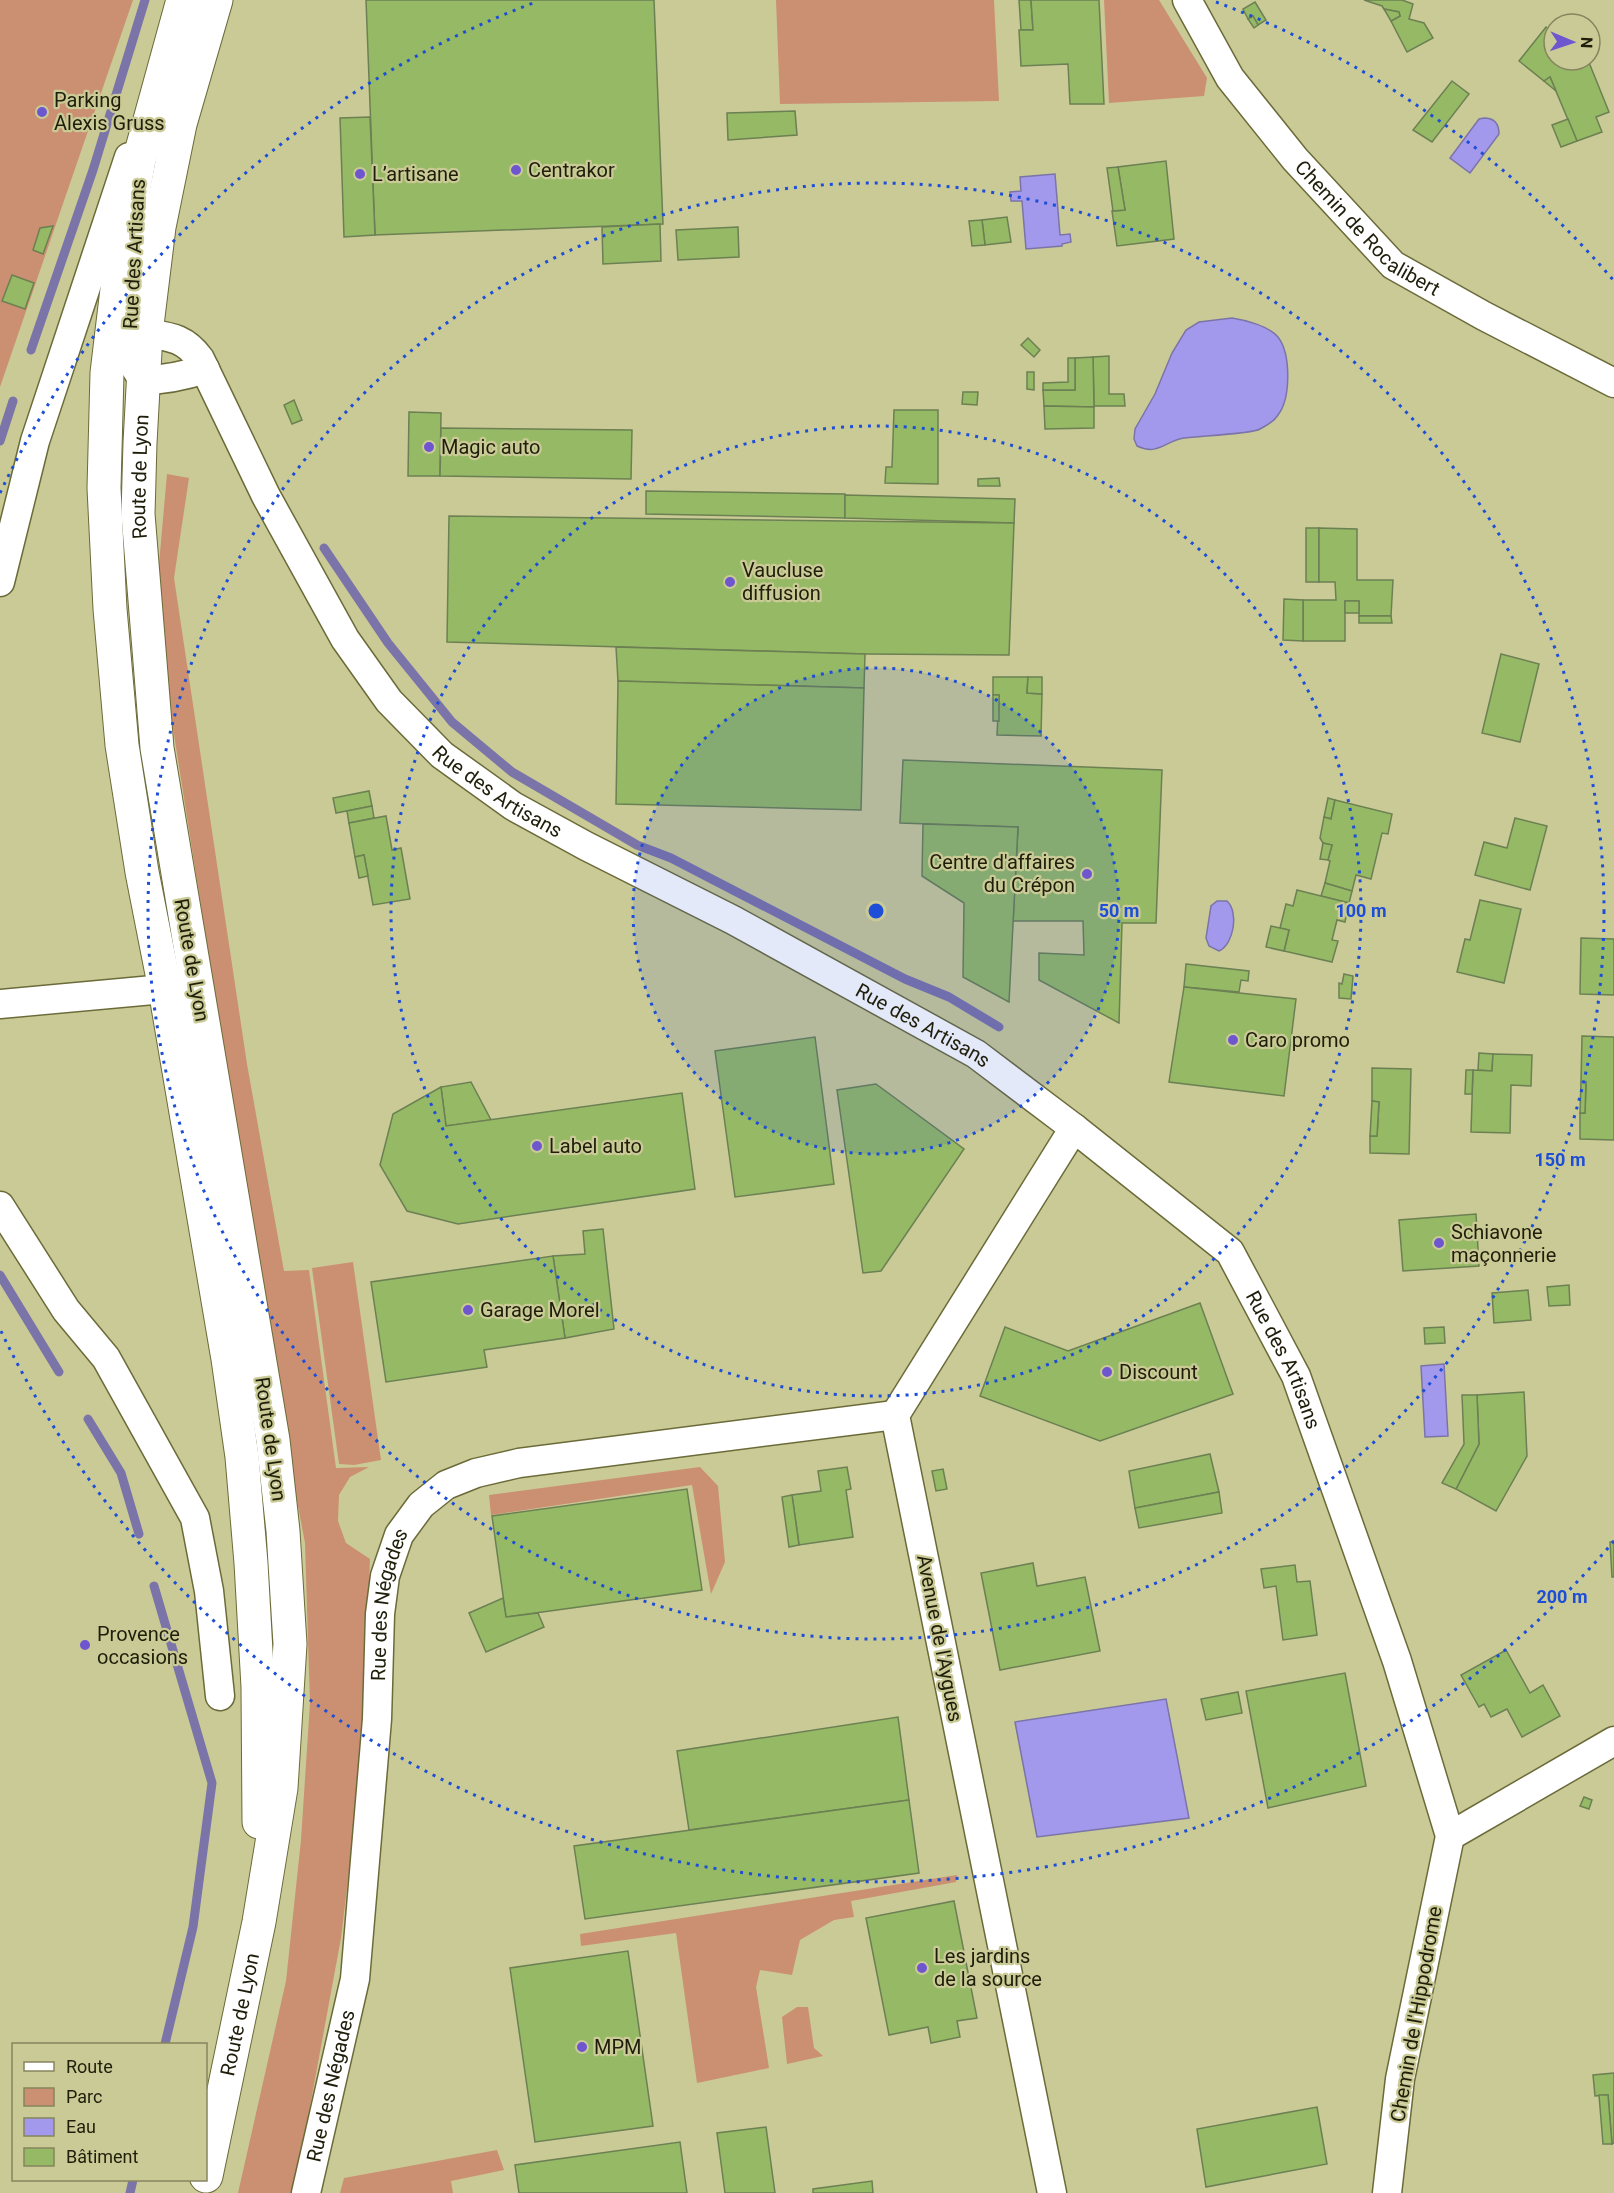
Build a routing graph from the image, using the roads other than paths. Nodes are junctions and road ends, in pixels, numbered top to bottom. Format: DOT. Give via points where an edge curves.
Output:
graph roads {
  1 [pos="183,0"];
  2 [pos="216,0"];
  3 [pos="1187,0"];
  4 [pos="167,55"];
  5 [pos="139,160"];
  6 [pos="137,340"];
  7 [pos="205,369"];
  8 [pos="107,373"];
  9 [pos="143,380"];
  10 [pos="1614,383"];
  11 [pos="0,582"];
  12 [pos="198,986"];
  13 [pos="165,989"];
  14 [pos="0,1004"];
  15 [pos="1074,1128"];
  16 [pos="0,1206"];
  17 [pos="895,1415"];
  18 [pos="220,1696"];
  19 [pos="1614,1741"];
  20 [pos="1450,1836"];
  21 [pos="259,1922"];
  22 [pos="207,2169"];
  23 [pos="306,2193"];
  24 [pos="1052,2193"];
  25 [pos="1388,2193"];
  1 -- 4 [label="main road, Route de Lyon"];
  2 -- 6 [label="main road, Route de Lyon" via="180,124"];
  3 -- 10 [label="street, Chemin de Rocalibert" via="1230,78 1294,159 1393,265"];
  4 -- 5 [label="main road, Route de Lyon"];
  4 -- 11 [label="street" via="125,166 34,441"];
  5 -- 6 [label="street, Rue des Artisans"];
  5 -- 8 [label="main road, Route de Lyon" via="121,256"];
  6 -- 7 [label="street, Rue des Artisans" via="179,339 193,349"];
  6 -- 8 [label="street, Rue des Artisans"];
  6 -- 9 [label="main road, Route de Lyon"];
  7 -- 9 [label="street" via="173,378"];
  7 -- 15 [label="street, Rue des Artisans" via="266,496 345,639 389,701 442,755 513,806 733,920 976,1054"];
  8 -- 13 [label="main road, Route de Lyon" via="104,488 122,745"];
  9 -- 12 [label="main road, Route de Lyon" via="138,514 157,748"];
  12 -- 13 [label="street"];
  12 -- 21 [label="main road, Route de Lyon" via="273,1440 284,1531 290,1644 281,1788"];
  13 -- 14 [label="street"];
  13 -- 21 [label="main road, Route de Lyon" via="242,1457 258,1687"];
  15 -- 17 [label="street"];
  15 -- 20 [label="street, Rue des Artisans" via="1200,1227 1230,1252 1236,1263 1296,1376 1397,1660"];
  16 -- 18 [label="street" via="66,1310 106,1358 195,1518"];
  17 -- 23 [label="street, Rue des Négades" via="519,1463 446,1485 421,1505 399,1535 385,1575 355,1979"];
  17 -- 24 [label="street, Avenue de l'Aygues"];
  19 -- 20 [label="street"];
  20 -- 25 [label="street, Chemin de l'Hippodrome" via="1400,2079"];
  21 -- 22 [label="main road, Route de Lyon"];
}
